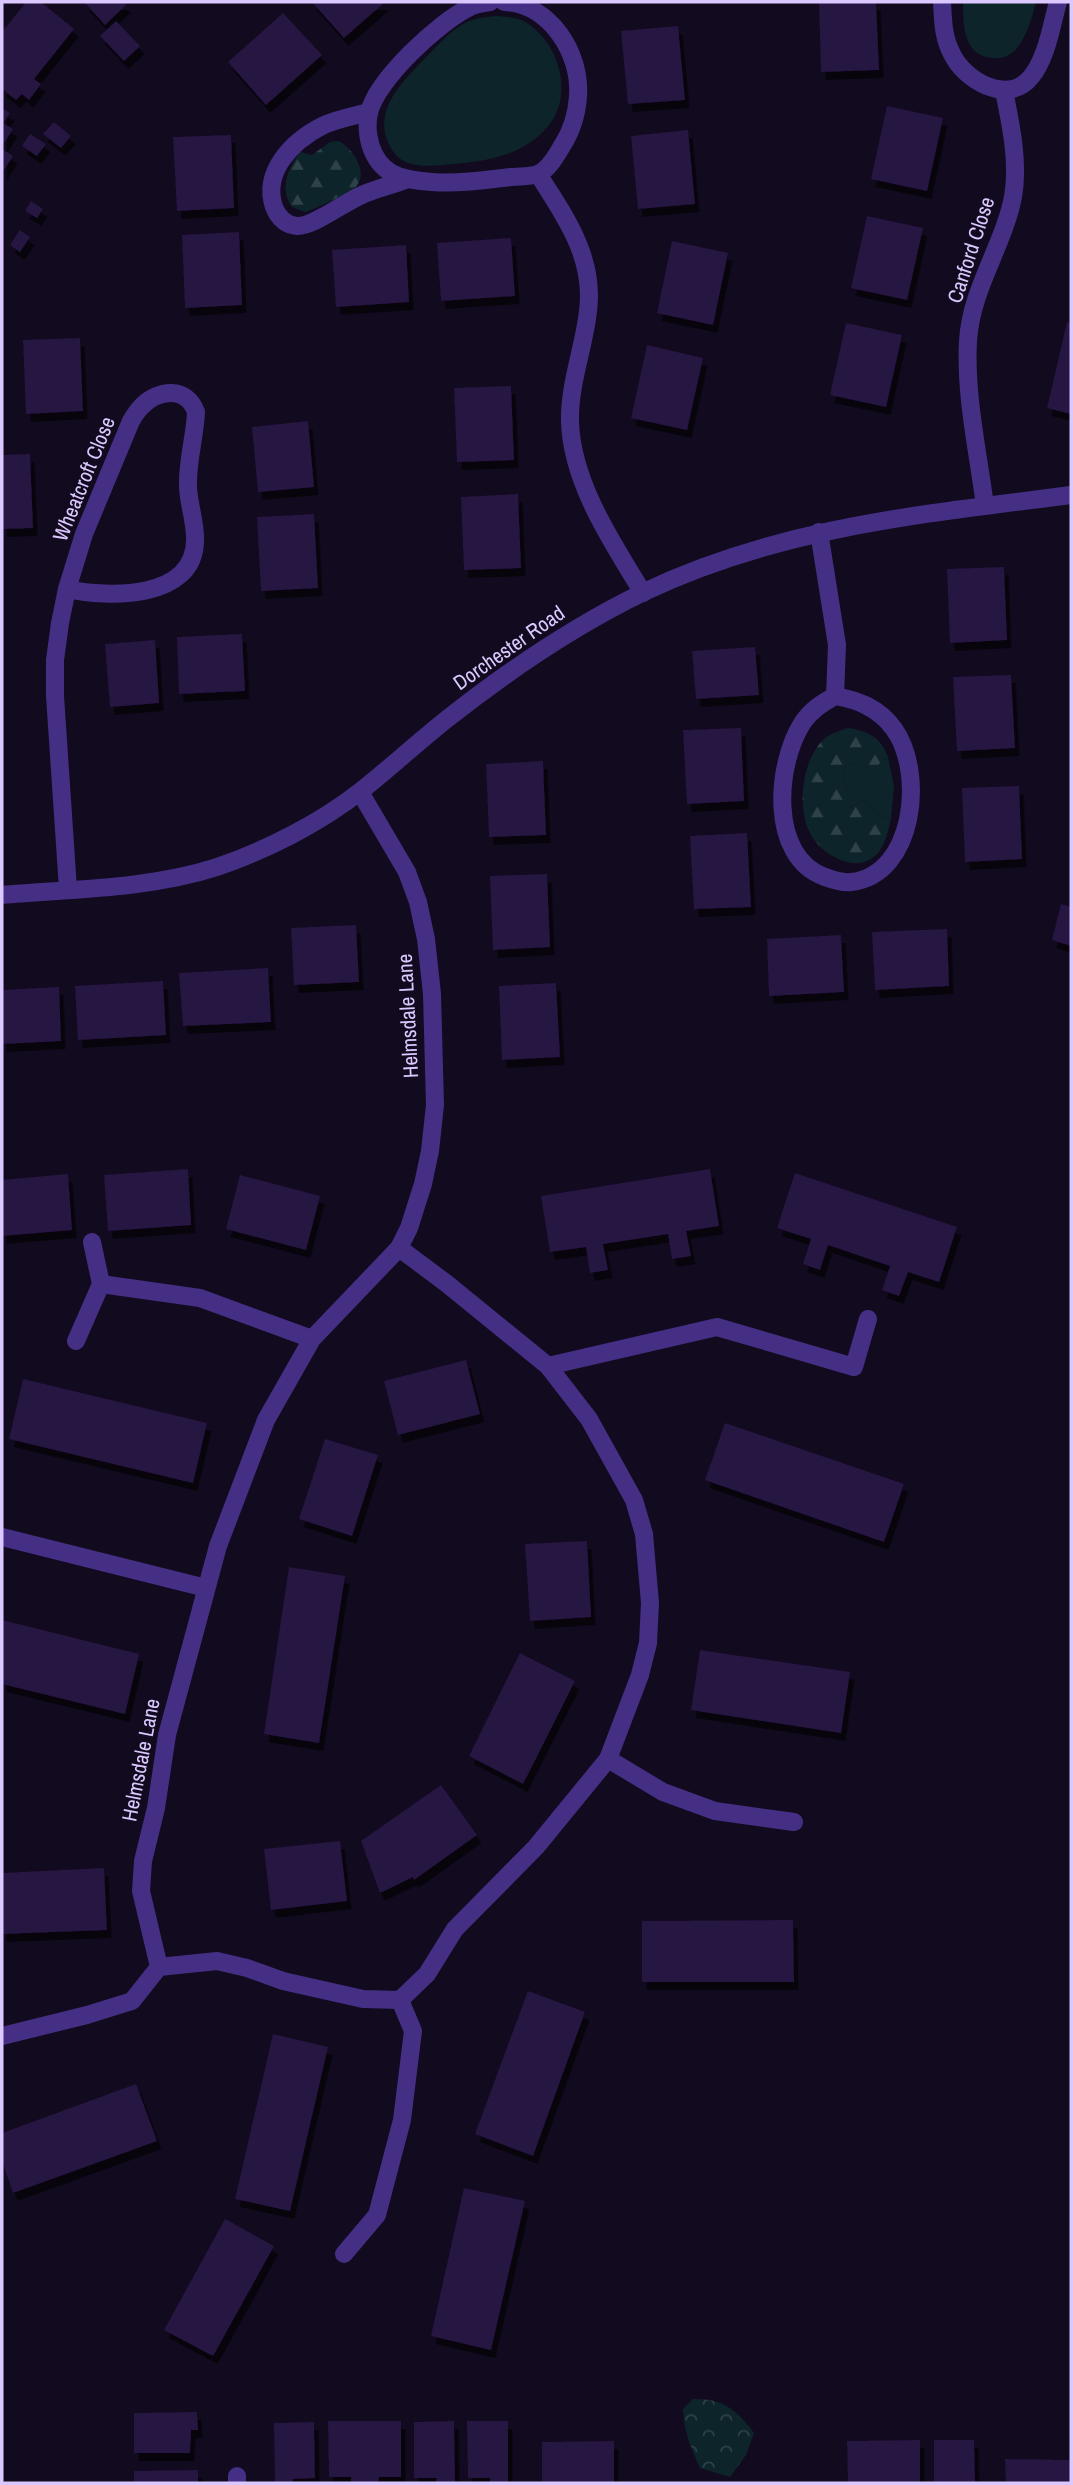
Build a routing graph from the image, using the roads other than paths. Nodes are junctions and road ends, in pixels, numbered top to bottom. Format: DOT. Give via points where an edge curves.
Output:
graph roads {
  1 [pos="490,2"];
  2 [pos="505,2"];
  3 [pos="942,2"];
  4 [pos="1058,2"];
  5 [pos="1004,91"];
  6 [pos="369,111"];
  7 [pos="538,173"];
  8 [pos="405,180"];
  9 [pos="1071,495"];
  10 [pos="985,506"];
  11 [pos="819,531"];
  12 [pos="67,589"];
  13 [pos="643,593"];
  14 [pos="835,696"];
  15 [pos="360,792"];
  16 [pos="68,889"];
  17 [pos="2,894"];
  18 [pos="92,1242"];
  19 [pos="399,1248"];
  20 [pos="101,1284"];
  21 [pos="868,1319"];
  22 [pos="312,1339"];
  23 [pos="76,1341"];
  24 [pos="548,1366"];
  25 [pos="2,1537"];
  26 [pos="205,1588"];
  27 [pos="608,1759"];
  28 [pos="794,1822"];
  29 [pos="159,1967"];
  30 [pos="400,2000"];
  31 [pos="2,2036"];
  32 [pos="344,2254"];
  1 -- 6 [label="street" via="471,6 430,34 378,92"];
  2 -- 7 [label="street" via="531,7 544,16 570,52 577,74 578,96 570,129 554,160"];
  3 -- 5 [label="street" via="952,56 983,85"];
  4 -- 5 [label="street" via="1030,78 1020,87"];
  5 -- 10 [label="street, Canford Close" via="1012,131 1013,196 983,278 968,340 968,381"];
  6 -- 8 [label="street" via="370,146 377,160 389,173"];
  6 -- 8 [label="street" via="324,125 282,159 273,175 278,217 289,225 315,222 363,194"];
  7 -- 8 [label="street" via="458,184"];
  7 -- 13 [label="street" via="571,226 589,282 588,311 572,388 574,453 604,526"];
  9 -- 10 [label="street, Dorchester Road"];
  10 -- 11 [label="street, Dorchester Road"];
  11 -- 13 [label="street, Dorchester Road" via="696,568"];
  11 -- 14 [label="street" via="837,645"];
  12 -- 12 [label="street, Wheatcroft Close" via="84,534 131,421 155,397 183,394 196,412 187,483 195,541 186,571 163,586 113,595"];
  12 -- 16 [label="street, Wheatcroft Close" via="55,660 55,696"];
  13 -- 15 [label="street, Dorchester Road" via="581,625 511,671"];
  14 -- 14 [label="street" via="817,706 792,741 782,796 783,823 802,863 816,874 848,883 868,879 894,857 908,816 910,789 905,754 893,728 867,705"];
  15 -- 16 [label="street, Dorchester Road" via="283,838 216,867 130,884"];
  15 -- 19 [label="street, Helmsdale Lane" via="407,872 418,902 432,994 435,1105 430,1151"];
  16 -- 17 [label="street, Dorchester Road"];
  18 -- 20 [label="street"];
  19 -- 22 [label="street, Helmsdale Lane"];
  19 -- 24 [label="street"];
  20 -- 22 [label="street" via="200,1298"];
  20 -- 23 [label="street"];
  21 -- 24 [label="street" via="854,1367 717,1327"];
  22 -- 26 [label="street, Helmsdale Lane" via="266,1420"];
  24 -- 27 [label="street" via="606,1447 634,1500 644,1534 648,1643"];
  25 -- 26 [label="street"];
  26 -- 29 [label="street, Helmsdale Lane" via="167,1735 143,1861 141,1891"];
  27 -- 28 [label="street" via="663,1792 715,1811"];
  27 -- 30 [label="street" via="536,1847 455,1929 427,1974"];
  29 -- 30 [label="street" via="217,1961 363,1999"];
  29 -- 31 [label="street" via="132,2001"];
  30 -- 32 [label="street" via="413,2031 402,2120 377,2215"];
}
